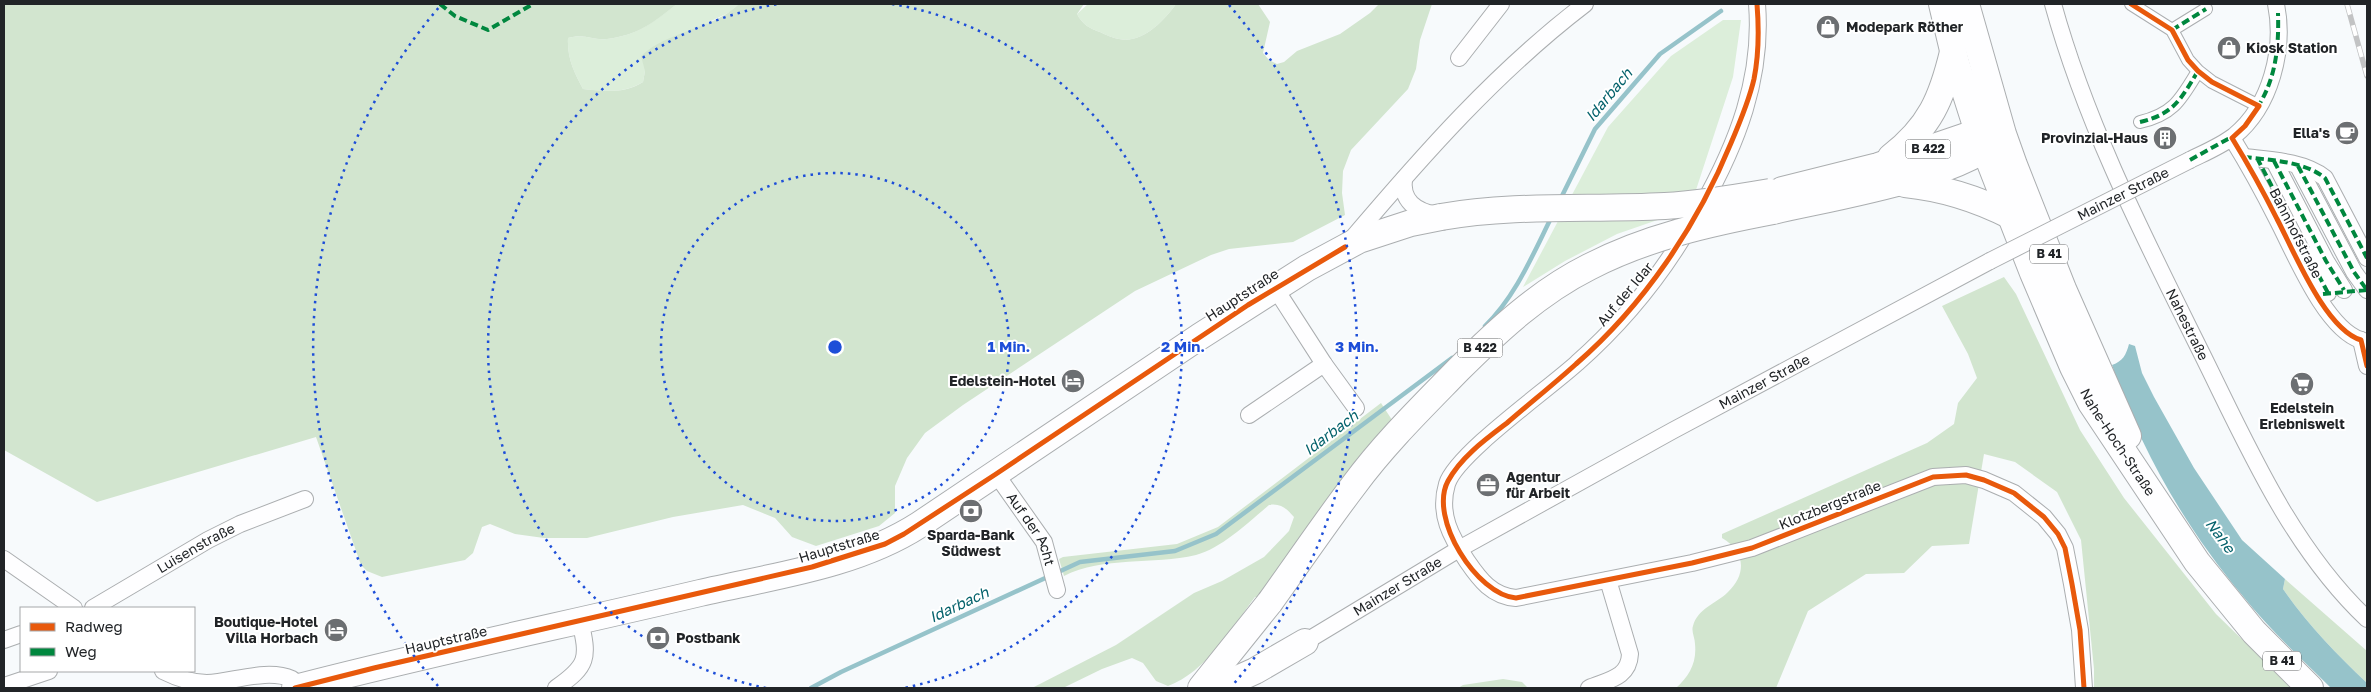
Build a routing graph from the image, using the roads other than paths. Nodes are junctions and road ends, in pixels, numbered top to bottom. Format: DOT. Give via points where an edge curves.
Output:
graph roads {
  1 [pos="1501,4"];
  2 [pos="1586,4"];
  3 [pos="1757,4"];
  4 [pos="1942,4"];
  5 [pos="1966,4"];
  6 [pos="2053,4"];
  7 [pos="2131,4"];
  8 [pos="2276,4"];
  9 [pos="2206,9"];
  10 [pos="2172,30"];
  11 [pos="1953,51"];
  12 [pos="1459,58"];
  13 [pos="2198,71"];
  14 [pos="2259,106"];
  15 [pos="2140,122"];
  16 [pos="1989,138"];
  17 [pos="2232,138"];
  18 [pos="2250,157"];
  19 [pos="2274,161"];
  20 [pos="2298,166"];
  21 [pos="1886,175"];
  22 [pos="1404,179"];
  23 [pos="1772,202"];
  24 [pos="2011,216"];
  25 [pos="1442,217"];
  26 [pos="1345,246"];
  27 [pos="2367,258"];
  28 [pos="1275,288"];
  29 [pos="2344,290"];
  30 [pos="2322,294"];
  31 [pos="2364,340"];
  32 [pos="1324,364"];
  33 [pos="2367,366"];
  34 [pos="1356,408"];
  35 [pos="1249,415"];
  36 [pos="996,474"];
  37 [pos="2146,484"];
  38 [pos="304,499"];
  39 [pos="1459,549"];
  40 [pos="4,559"];
  41 [pos="1608,580"];
  42 [pos="1056,587"];
  43 [pos="1270,602"];
  44 [pos="73,607"];
  45 [pos="94,607"];
  46 [pos="2367,619"];
  47 [pos="580,621"];
  48 [pos="20,634"];
  49 [pos="4,640"];
  50 [pos="1305,642"];
  51 [pos="46,672"];
  52 [pos="166,672"];
  53 [pos="4,686"];
  54 [pos="295,688"];
  55 [pos="556,688"];
  56 [pos="1201,688"];
  57 [pos="1217,688"];
  58 [pos="1589,688"];
  59 [pos="2084,688"];
  60 [pos="2310,688"];
  1 -- 12 [label="street"];
  2 -- 22 [label="street, Hauptstraße" via="1486,88"];
  3 -- 39 [label="street, Auf der Idar" via="1757,58 1752,86 1727,153 1702,206 1641,296 1606,335 1468,455 1448,482 1443,502 1445,520"];
  4 -- 11 [label="main road, Nahe-Hoch-Straße / B 41"];
  5 -- 16 [label="main road, Nahe-Hoch-Straße / B 41"];
  6 -- 46 [label="street, Nahestraße" via="2104,149 2132,215 2273,494 2335,585"];
  7 -- 10 [label="street"];
  8 -- 14 [label="street" via="2278,41 2274,70"];
  9 -- 10 [label="street"];
  10 -- 13 [label="street" via="2188,60"];
  11 -- 16 [label="main road, Nahe-Hoch-Straße / B 41"];
  11 -- 21 [label="main road" via="1940,98 1928,121"];
  13 -- 14 [label="street" via="2212,82"];
  13 -- 15 [label="street" via="2175,107"];
  14 -- 17 [label="street"];
  16 -- 21 [label="main road, B 422" via="1936,171"];
  16 -- 24 [label="main road, Nahe-Hoch-Straße / B 41"];
  16 -- 37 [label="main road, Nahe-Hoch-Straße / B 41" via="2059,280 2125,428"];
  17 -- 18 [label="street, Bahnhofstraße"];
  17 -- 39 [label="street, Mainzer Straße, bridge" via="1990,261 1680,426"];
  18 -- 19 [label="street"];
  18 -- 30 [label="street, Bahnhofstraße"];
  19 -- 20 [label="street"];
  19 -- 29 [label="street"];
  20 -- 27 [label="street" via="2317,172 2324,178"];
  20 -- 29 [label="street" via="2354,272 2367,290"];
  21 -- 23 [label="main road, B 422"];
  21 -- 24 [label="main road" via="1954,192"];
  22 -- 25 [label="street" via="1405,196 1412,206"];
  22 -- 26 [label="street, Hauptstraße"];
  23 -- 25 [label="main road, B 422, bridge" via="1516,208"];
  23 -- 43 [label="main road, B 422, bridge" via="1633,247 1566,280 1521,312 1478,350 1400,429 1354,484"];
  24 -- 37 [label="main road, Nahe-Hoch-Straße / B 41" via="2072,367 2112,436"];
  25 -- 26 [label="main road, B 422" via="1394,228"];
  26 -- 28 [label="main road, Hauptstraße / B 422"];
  28 -- 32 [label="street"];
  28 -- 36 [label="main road, Hauptstraße / B 422"];
  29 -- 30 [label="street"];
  30 -- 31 [label="street, Bahnhofstraße" via="2349,335"];
  31 -- 33 [label="street, Bahnhofstraße"];
  32 -- 34 [label="street"];
  32 -- 35 [label="street"];
  36 -- 42 [label="street, Auf der Acht" via="1044,542"];
  36 -- 47 [label="main road, Hauptstraße / B 422" via="904,534 870,550 812,567"];
  37 -- 60 [label="main road, B 41" via="2197,562 2254,632"];
  38 -- 45 [label="street, Luisenstraße" via="208,540"];
  39 -- 41 [label="street, Klotzbergstraße" via="1484,582 1507,597 1532,596"];
  39 -- 50 [label="street, Mainzer Straße"];
  40 -- 44 [label="street"];
  41 -- 58 [label="street" via="1630,662 1624,673"];
  41 -- 59 [label="street, Klotzbergstraße" via="1752,548 1933,477 1966,475 2014,493 2044,517 2058,534 2065,548 2080,630"];
  43 -- 50 [label="main road" via="1266,624 1272,640 1282,646"];
  43 -- 56 [label="main road, B 422"];
  47 -- 54 [label="main road, Hauptstraße / B 422"];
  47 -- 55 [label="street" via="585,642 583,662 578,672"];
  48 -- 49 [label="street"];
  50 -- 57 [label="main road" via="1255,671"];
  51 -- 53 [label="street"];
  52 -- 54 [label="street" via="205,683 286,677 292,679"];
}
